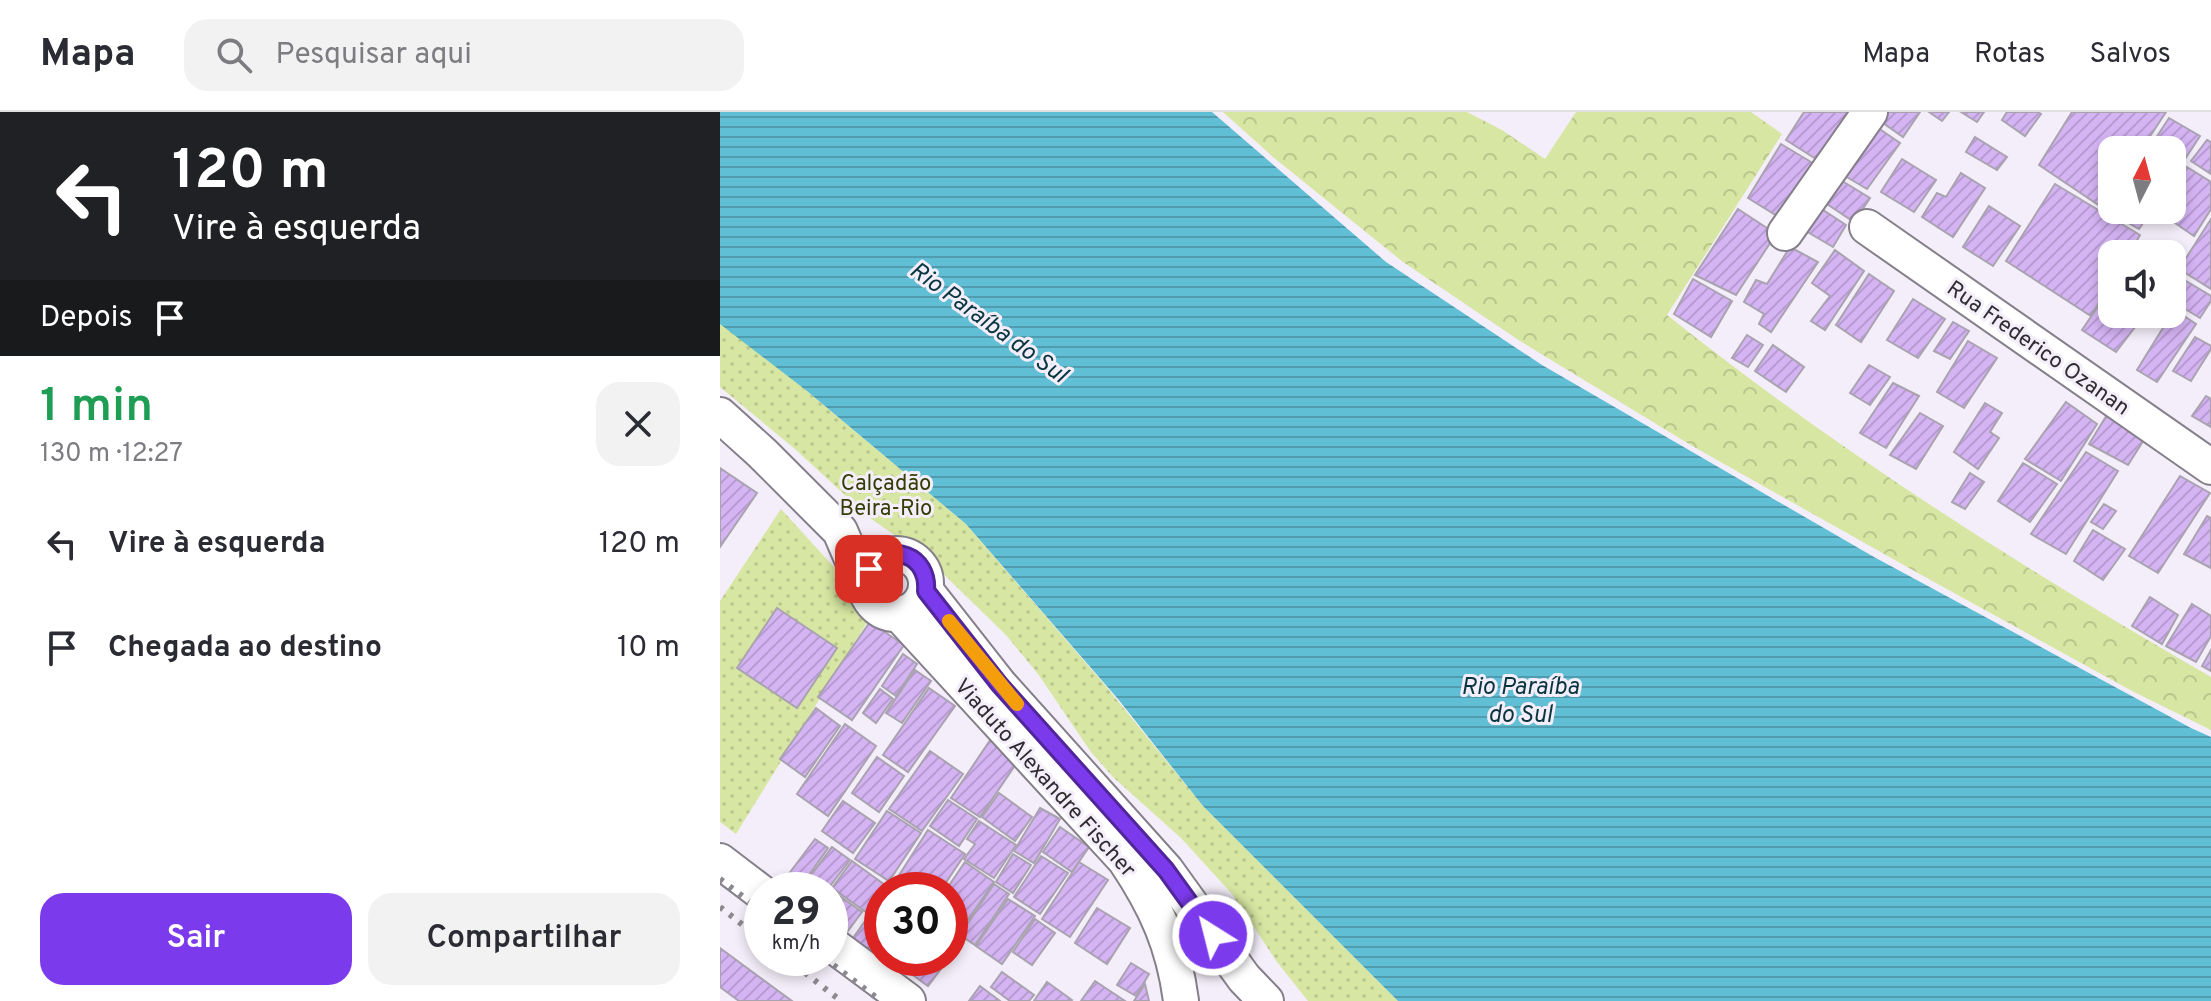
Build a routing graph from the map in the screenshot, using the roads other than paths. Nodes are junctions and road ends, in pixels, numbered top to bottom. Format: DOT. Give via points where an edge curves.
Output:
graph roads {
  1 [pos="1870,112"];
  2 [pos="1867,227"];
  3 [pos="1785,233"];
  4 [pos="720,415"];
  5 [pos="2211,467"];
  6 [pos="840,531"];
  7 [pos="906,556"];
  8 [pos="926,591"];
  9 [pos="867,594"];
  10 [pos="908,624"];
  11 [pos="720,861"];
  12 [pos="744,879"];
  13 [pos="848,956"];
  14 [pos="1245,993"];
  15 [pos="908,1001"];
  16 [pos="1181,1001"];
  1 -- 3 [label="street"];
  2 -- 5 [label="street, Rua Frederico Ozanan"];
  4 -- 6 [label="street"];
  6 -- 7 [label="street"];
  6 -- 9 [label="street"];
  7 -- 8 [label="street" via="921,567"];
  7 -- 9 [label="street" via="889,555 875,562 866,579"];
  8 -- 10 [label="street" via="908,612"];
  8 -- 14 [label="street" via="999,684 1166,870"];
  9 -- 10 [label="street" via="879,610"];
  10 -- 16 [label="street, Viaduto Alexandre Fischer" via="1125,860 1162,924"];
  11 -- 12 [label="street"];
  13 -- 15 [label="street"];
}
